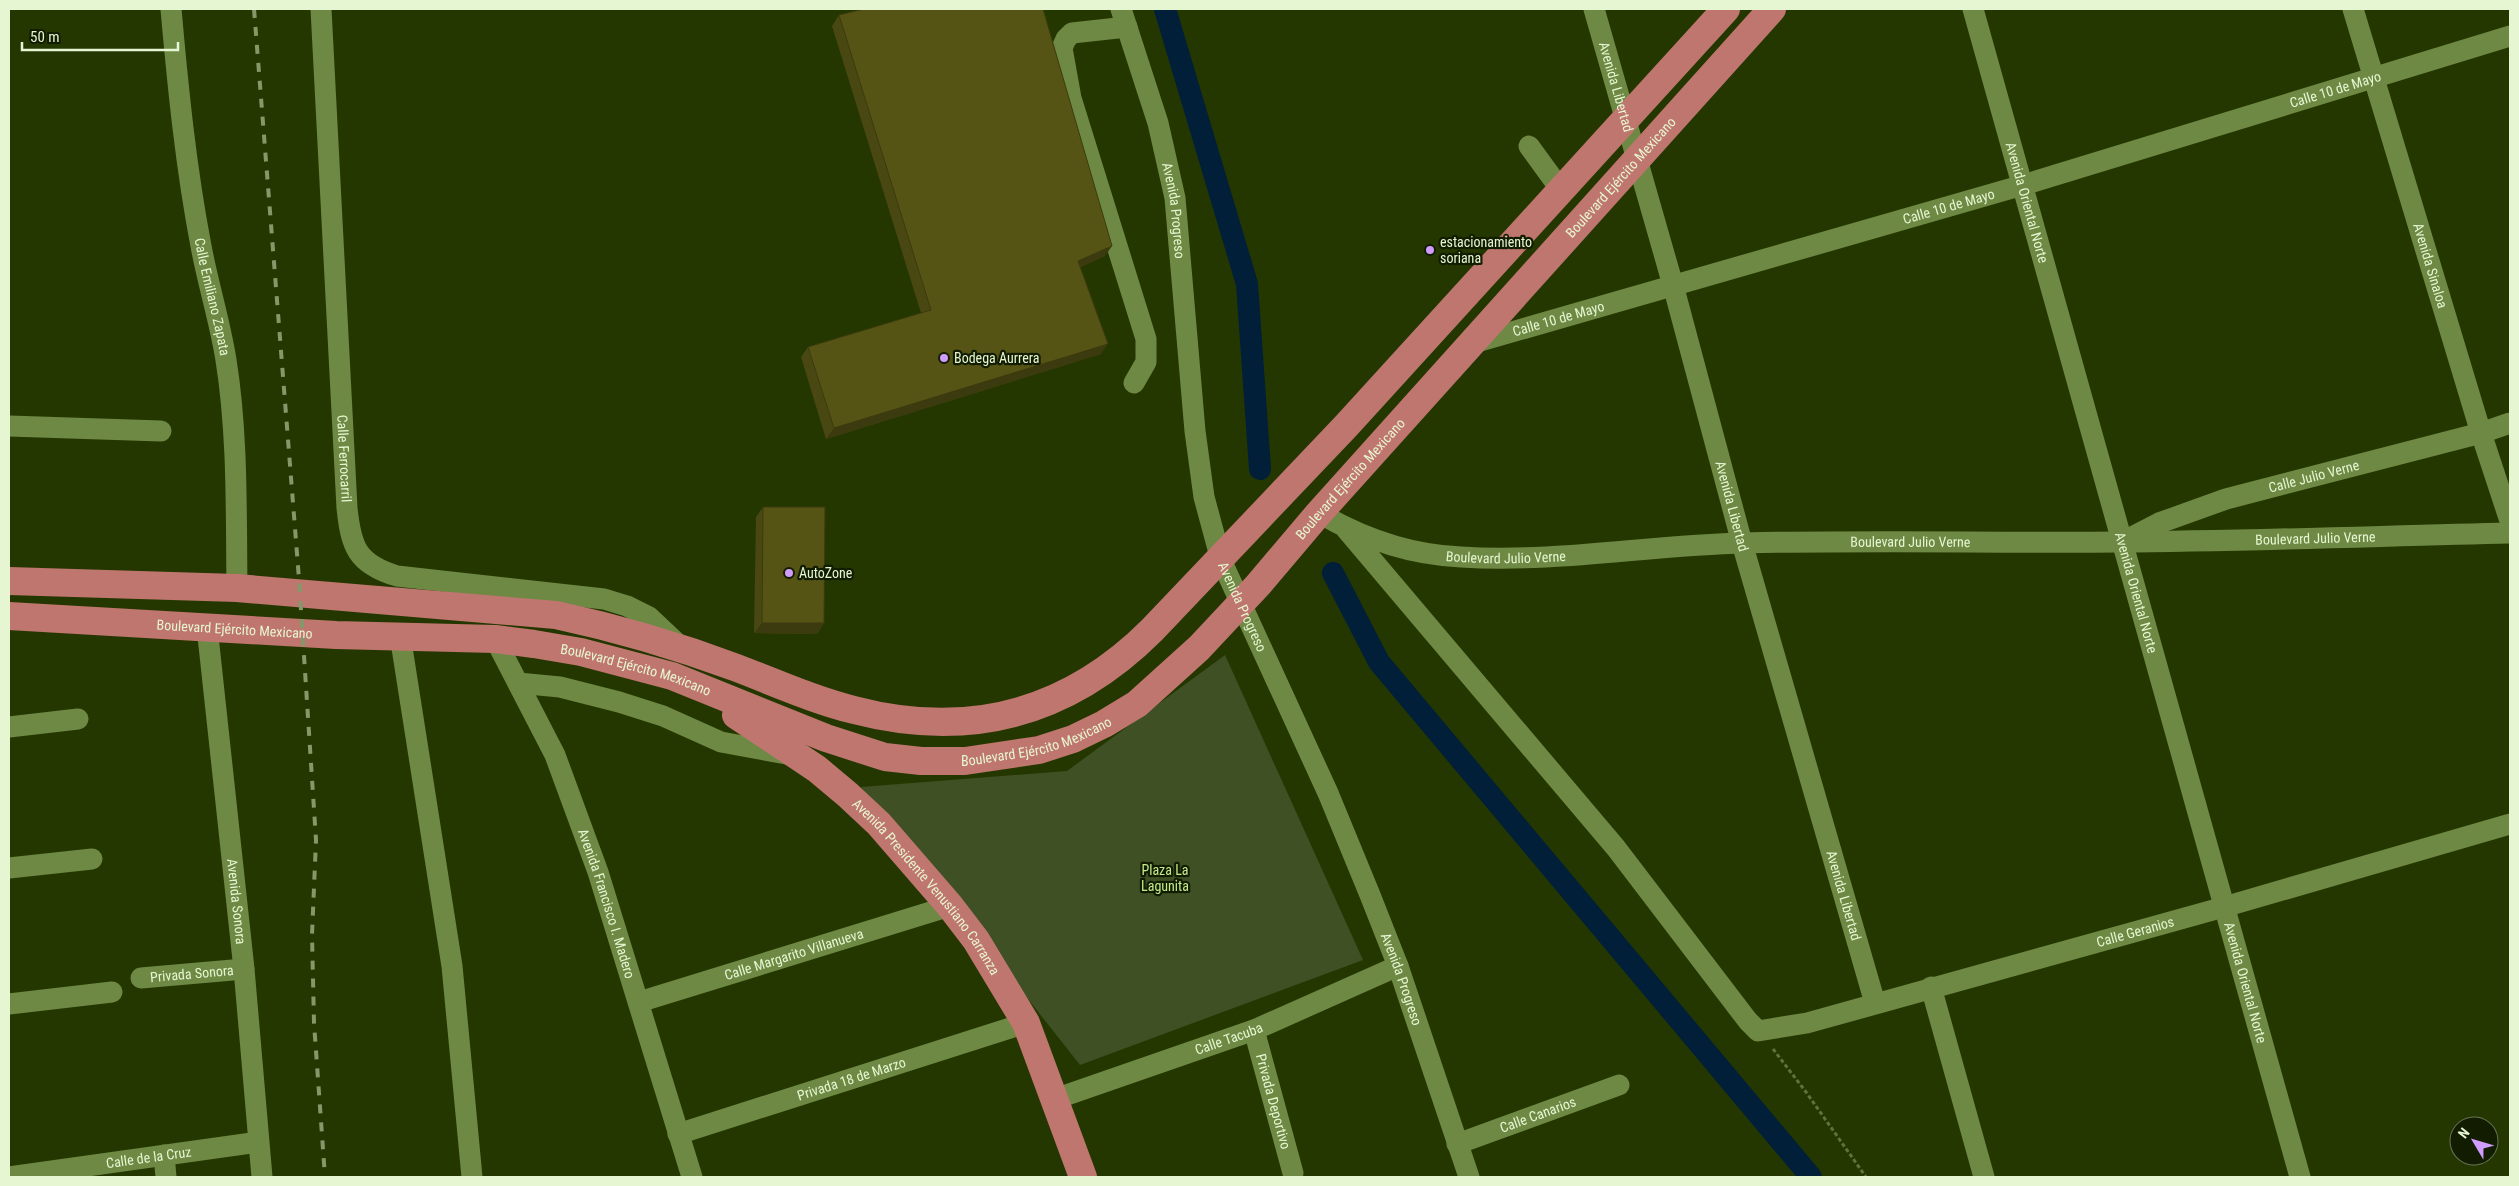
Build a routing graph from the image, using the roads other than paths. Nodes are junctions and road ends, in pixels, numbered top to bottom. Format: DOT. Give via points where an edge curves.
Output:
graph roads {
  1 [pos="171,9"];
  2 [pos="321,9"];
  3 [pos="1594,9"];
  4 [pos="1726,9"];
  5 [pos="1772,9"];
  6 [pos="1973,9"];
  7 [pos="2354,9"];
  8 [pos="1124,18"];
  9 [pos="2510,36"];
  10 [pos="2373,77"];
  11 [pos="1626,119"];
  12 [pos="1529,146"];
  13 [pos="1637,158"];
  14 [pos="2022,185"];
  15 [pos="1561,190"];
  16 [pos="1673,285"];
  17 [pos="1470,344"];
  18 [pos="1134,383"];
  19 [pos="2510,423"];
  20 [pos="9,426"];
  21 [pos="161,431"];
  22 [pos="2481,432"];
  23 [pos="1314,518"];
  24 [pos="2510,521"];
  25 [pos="1346,528"];
  26 [pos="2510,533"];
  27 [pos="2121,542"];
  28 [pos="1742,543"];
  29 [pos="1226,554"];
  30 [pos="9,581"];
  31 [pos="236,588"];
  32 [pos="1249,594"];
  33 [pos="9,616"];
  34 [pos="207,627"];
  35 [pos="400,635"];
  36 [pos="495,639"];
  37 [pos="685,651"];
  38 [pos="672,676"];
  39 [pos="518,683"];
  40 [pos="78,719"];
  41 [pos="9,727"];
  42 [pos="799,756"];
  43 [pos="2510,824"];
  44 [pos="92,859"];
  45 [pos="9,868"];
  46 [pos="950,906"];
  47 [pos="2224,906"];
  48 [pos="1398,966"];
  49 [pos="244,969"];
  50 [pos="141,978"];
  51 [pos="1930,986"];
  52 [pos="112,992"];
  53 [pos="639,1002"];
  54 [pos="1875,1003"];
  55 [pos="9,1004"];
  56 [pos="1026,1023"];
  57 [pos="1254,1030"];
  58 [pos="1619,1085"];
  59 [pos="1055,1099"];
  60 [pos="678,1134"];
  61 [pos="258,1142"];
  62 [pos="1457,1144"];
  63 [pos="164,1155"];
  64 [pos="1293,1172"];
  65 [pos="9,1177"];
  66 [pos="166,1177"];
  67 [pos="262,1177"];
  68 [pos="472,1177"];
  69 [pos="692,1177"];
  70 [pos="1083,1177"];
  71 [pos="1468,1177"];
  72 [pos="1984,1177"];
  73 [pos="2300,1177"];
  1 -- 31 [label="street, Calle Emiliano Zapata" via="201,246 226,362 236,450"];
  2 -- 37 [label="street, Calle Ferrocarril" via="348,508 355,550 379,571 397,576 562,593 627,606 650,617"];
  3 -- 11 [label="street, Avenida Libertad"];
  4 -- 11 [label="main road"];
  5 -- 13 [label="main road, Boulevard Ejército Mexicano"];
  6 -- 14 [label="street, Avenida Oriental Norte"];
  7 -- 10 [label="street, Avenida Sinaloa"];
  8 -- 18 [label="street" via="1072,33 1066,39 1062,53 1071,98 1146,339 1146,362"];
  8 -- 29 [label="street, Avenida Progreso" via="1158,123 1175,198 1195,431 1204,497"];
  9 -- 10 [label="street, Calle 10 de Mayo"];
  10 -- 14 [label="street, Calle 10 de Mayo"];
  10 -- 22 [label="street, Avenida Sinaloa"];
  11 -- 13 [label="street, Avenida Libertad"];
  11 -- 15 [label="main road"];
  12 -- 15 [label="street"];
  13 -- 16 [label="street, Avenida Libertad"];
  13 -- 17 [label="main road, Boulevard Ejército Mexicano"];
  14 -- 16 [label="street, Calle 10 de Mayo"];
  14 -- 27 [label="street, Avenida Oriental Norte"];
  15 -- 29 [label="main road"];
  16 -- 17 [label="street, Calle 10 de Mayo"];
  16 -- 28 [label="street, Avenida Libertad"];
  17 -- 23 [label="main road, Boulevard Ejército Mexicano"];
  19 -- 22 [label="street, Calle Julio Verne"];
  20 -- 21 [label="street"];
  22 -- 24 [label="street, Avenida Sinaloa"];
  22 -- 27 [label="street, Calle Julio Verne" via="2226,498 2159,523"];
  23 -- 25 [label="street, Boulevard Julio Verne"];
  23 -- 32 [label="main road, Boulevard Ejército Mexicano"];
  25 -- 28 [label="street, Boulevard Julio Verne" via="1411,550 1459,557 1515,558"];
  25 -- 54 [label="street, Calle Geranios" via="1616,848 1758,1031 1807,1023"];
  26 -- 27 [label="street, Boulevard Julio Verne"];
  27 -- 28 [label="street, Boulevard Julio Verne"];
  27 -- 47 [label="street, Avenida Oriental Norte"];
  28 -- 54 [label="street, Avenida Libertad"];
  29 -- 32 [label="street, Avenida Progreso"];
  29 -- 37 [label="main road" via="1133,650 1096,676 1054,699 980,721 909,720 854,710"];
  30 -- 31 [label="main road"];
  31 -- 37 [label="main road" via="556,614 600,624"];
  32 -- 38 [label="main road, Boulevard Ejército Mexicano" via="1199,648 1137,704 1073,739 1004,757 930,761 885,757 826,738"];
  32 -- 48 [label="street, Avenida Progreso"];
  33 -- 34 [label="main road, Boulevard Ejército Mexicano"];
  34 -- 35 [label="main road, Boulevard Ejército Mexicano"];
  34 -- 49 [label="street, Avenida Sonora"];
  35 -- 36 [label="main road, Boulevard Ejército Mexicano"];
  35 -- 68 [label="street" via="452,966"];
  36 -- 38 [label="main road, Boulevard Ejército Mexicano" via="581,652"];
  36 -- 39 [label="street, Avenida Francisco I. Madero"];
  38 -- 42 [label="main road, Avenida Presidente Venustiano Carranza"];
  39 -- 42 [label="street" via="560,687 619,702 663,716 722,742"];
  39 -- 53 [label="street, Avenida Francisco I. Madero" via="554,755 598,872"];
  40 -- 41 [label="street"];
  42 -- 46 [label="main road, Avenida Presidente Venustiano Carranza" via="848,794 879,824"];
  43 -- 47 [label="street, Calle Geranios"];
  44 -- 45 [label="street"];
  46 -- 53 [label="street, Calle Margarito Villanueva"];
  46 -- 56 [label="main road, Avenida Presidente Venustiano Carranza" via="1001,978"];
  47 -- 51 [label="street, Calle Geranios"];
  47 -- 73 [label="street, Avenida Oriental Norte"];
  48 -- 57 [label="street, Calle Tacuba"];
  48 -- 62 [label="street, Avenida Progreso"];
  49 -- 50 [label="street, Privada Sonora"];
  49 -- 61 [label="street, Avenida Sonora"];
  51 -- 54 [label="street, Calle Geranios"];
  51 -- 72 [label="street"];
  52 -- 55 [label="street"];
  53 -- 60 [label="street, Avenida Francisco I. Madero"];
  56 -- 59 [label="main road, Avenida Presidente Venustiano Carranza"];
  56 -- 60 [label="street, Privada 18 de Marzo"];
  57 -- 59 [label="street, Calle Tacuba"];
  57 -- 64 [label="street, Privada Deportivo"];
  58 -- 62 [label="street, Calle Canarios"];
  59 -- 70 [label="main road, Avenida Presidente Venustiano Carranza"];
  60 -- 69 [label="street, Avenida Francisco I. Madero"];
  61 -- 63 [label="street, Calle de la Cruz"];
  61 -- 67 [label="street, Avenida Sonora"];
  62 -- 71 [label="street, Avenida Progreso"];
  63 -- 65 [label="street, Calle de la Cruz"];
  63 -- 66 [label="street"];
}
